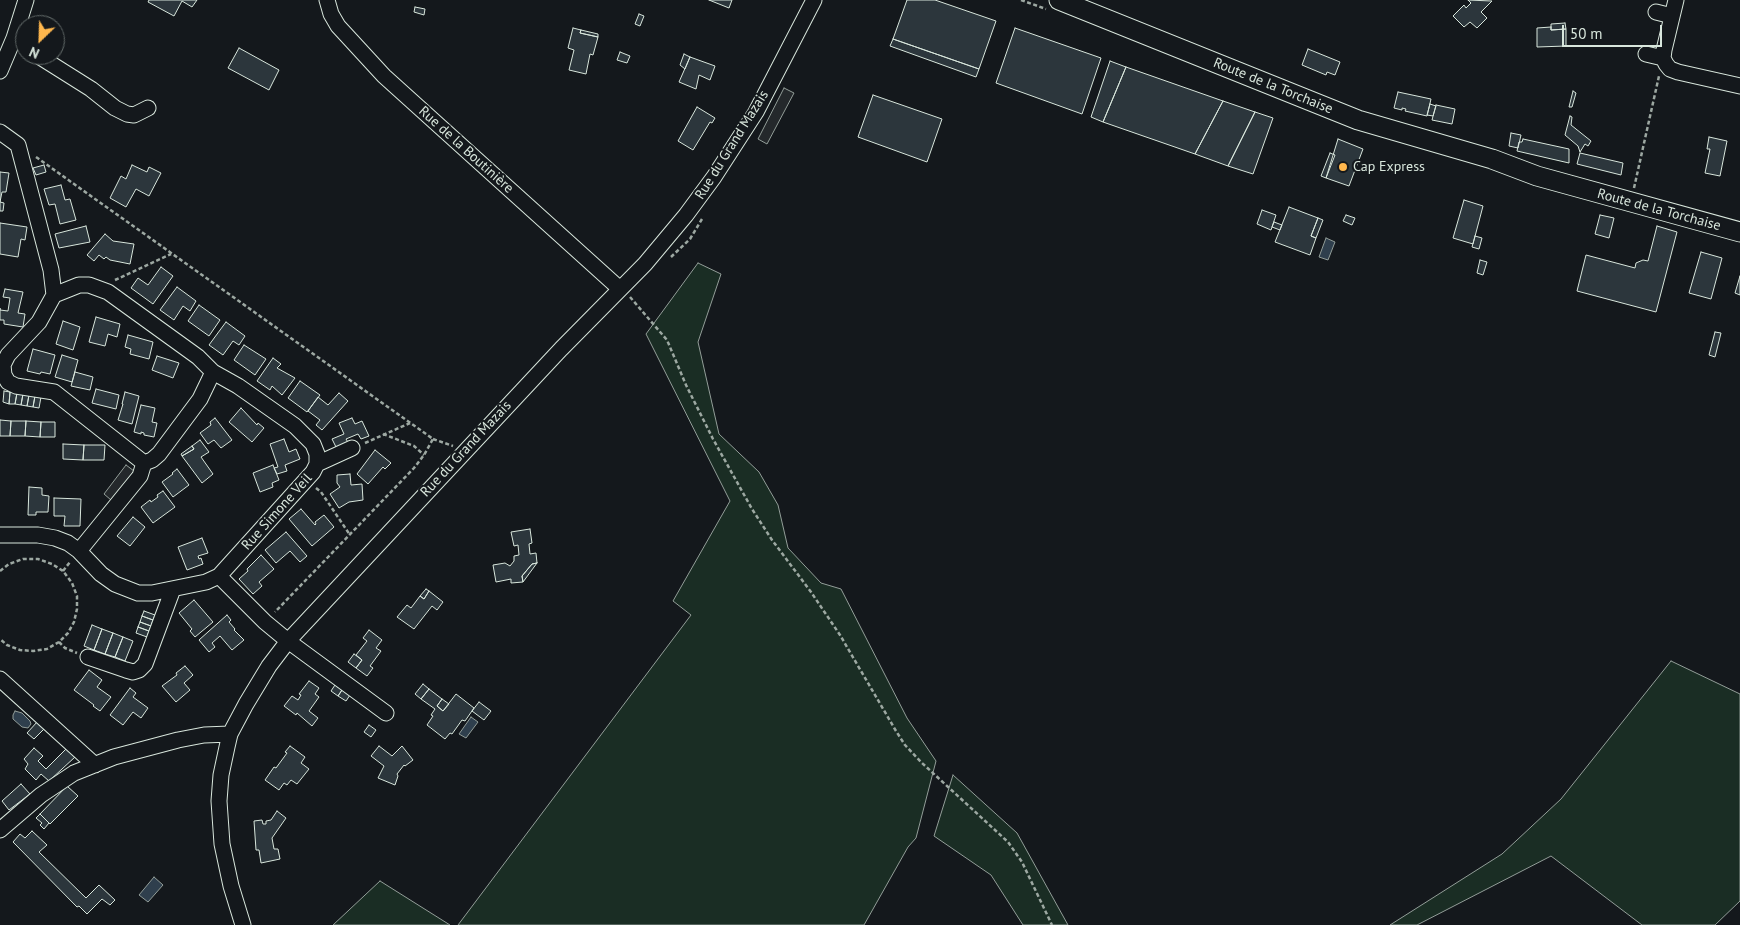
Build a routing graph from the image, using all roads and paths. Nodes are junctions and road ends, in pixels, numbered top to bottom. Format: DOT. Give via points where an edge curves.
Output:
graph roads {
  1 [pos="26,0"];
  2 [pos="327,0"];
  3 [pos="1059,0"];
  4 [pos="1676,0"];
  5 [pos="812,2"];
  6 [pos="1656,12"];
  7 [pos="24,15"];
  8 [pos="1672,16"];
  9 [pos="15,49"];
  10 [pos="1646,54"];
  11 [pos="1663,58"];
  12 [pos="53,65"];
  13 [pos="0,71"];
  14 [pos="1740,86"];
  15 [pos="148,108"];
  16 [pos="0,132"];
  17 [pos="18,145"];
  18 [pos="1492,159"];
  19 [pos="1636,179"];
  20 [pos="705,214"];
  21 [pos="1740,221"];
  22 [pos="1740,232"];
  23 [pos="171,253"];
  24 [pos="670,258"];
  25 [pos="100,288"];
  26 [pos="620,289"];
  27 [pos="54,295"];
  28 [pos="213,372"];
  29 [pos="2,375"];
  30 [pos="410,423"];
  31 [pos="383,434"];
  32 [pos="433,439"];
  33 [pos="352,448"];
  34 [pos="467,449"];
  35 [pos="424,455"];
  36 [pos="144,463"];
  37 [pos="317,464"];
  38 [pos="306,480"];
  39 [pos="0,535"];
  40 [pos="350,535"];
  41 [pos="79,551"];
  42 [pos="0,571"];
  43 [pos="219,576"];
  44 [pos="173,589"];
  45 [pos="265,622"];
  46 [pos="0,639"];
  47 [pos="58,642"];
  48 [pos="288,642"];
  49 [pos="88,657"];
  50 [pos="0,679"];
  51 [pos="386,713"];
  52 [pos="230,734"];
  53 [pos="94,765"];
  54 [pos="0,830"];
  55 [pos="243,925"];
  56 [pos="1052,925"];
  1 -- 7 [label="street"];
  2 -- 26 [label="street, Rue de la Boutinière" via="338,26 384,76"];
  3 -- 18 [label="main road, Route de la Torchaise" via="1358,120"];
  4 -- 8 [label="street"];
  5 -- 26 [label="street, Rue du Grand Mazais" via="756,112 714,177 645,264"];
  6 -- 8 [label="street"];
  8 -- 11 [label="street"];
  9 -- 13 [label="street"];
  10 -- 11 [label="street"];
  11 -- 14 [label="street" via="1670,69 1678,72"];
  11 -- 19 [label="path"];
  12 -- 15 [label="street" via="127,114 134,115"];
  16 -- 17 [label="street"];
  17 -- 23 [label="path"];
  17 -- 27 [label="street" via="51,270"];
  18 -- 21 [label="main road, Route de la Torchaise" via="1540,167"];
  18 -- 22 [label="main road, Route de la Torchaise" via="1537,176"];
  20 -- 24 [label="path" via="690,239"];
  23 -- 25 [label="path"];
  23 -- 30 [label="path"];
  25 -- 27 [label="street" via="79,285"];
  25 -- 28 [label="street, Rue Simone Veil" via="198,357"];
  26 -- 34 [label="street, Rue du Grand Mazais"];
  26 -- 56 [label="path" via="666,340 705,424 752,509 840,635 905,745 1008,842 1022,862"];
  27 -- 29 [label="street" via="39,322 8,355"];
  28 -- 36 [label="street" via="200,399 158,454"];
  28 -- 37 [label="street, Rue Simone Veil" via="295,426 313,444"];
  29 -- 36 [label="street" via="16,386 54,392"];
  30 -- 31 [label="path"];
  30 -- 32 [label="path"];
  31 -- 33 [label="path"];
  31 -- 35 [label="path" via="414,446"];
  32 -- 34 [label="path"];
  32 -- 35 [label="path"];
  33 -- 37 [label="street"];
  34 -- 48 [label="street, Rue du Grand Mazais"];
  35 -- 40 [label="path"];
  36 -- 41 [label="street" via="140,476"];
  37 -- 38 [label="street, Rue Simone Veil"];
  38 -- 40 [label="path" via="321,492"];
  38 -- 43 [label="street, Rue Simone Veil"];
  39 -- 41 [label="street, Rue Simone Veil" via="55,538"];
  40 -- 45 [label="path"];
  41 -- 44 [label="street, Rue Simone Veil" via="115,584 138,593"];
  42 -- 47 [label="path" via="23,559 38,559 62,571 77,596 77,609 71,628"];
  43 -- 44 [label="street, Rue Simone Veil"];
  43 -- 45 [label="street"];
  44 -- 49 [label="street" via="140,670 123,670"];
  45 -- 48 [label="street"];
  46 -- 47 [label="path" via="20,650 33,651 46,649"];
  47 -- 49 [label="path"];
  48 -- 51 [label="street"];
  48 -- 52 [label="street, Rue du Grand Mazais" via="250,696"];
  50 -- 53 [label="street"];
  52 -- 53 [label="street" via="178,740"];
  52 -- 55 [label="street, Rue du Grand Mazais" via="219,801 222,844"];
  53 -- 54 [label="street" via="74,773 40,796"];
}
